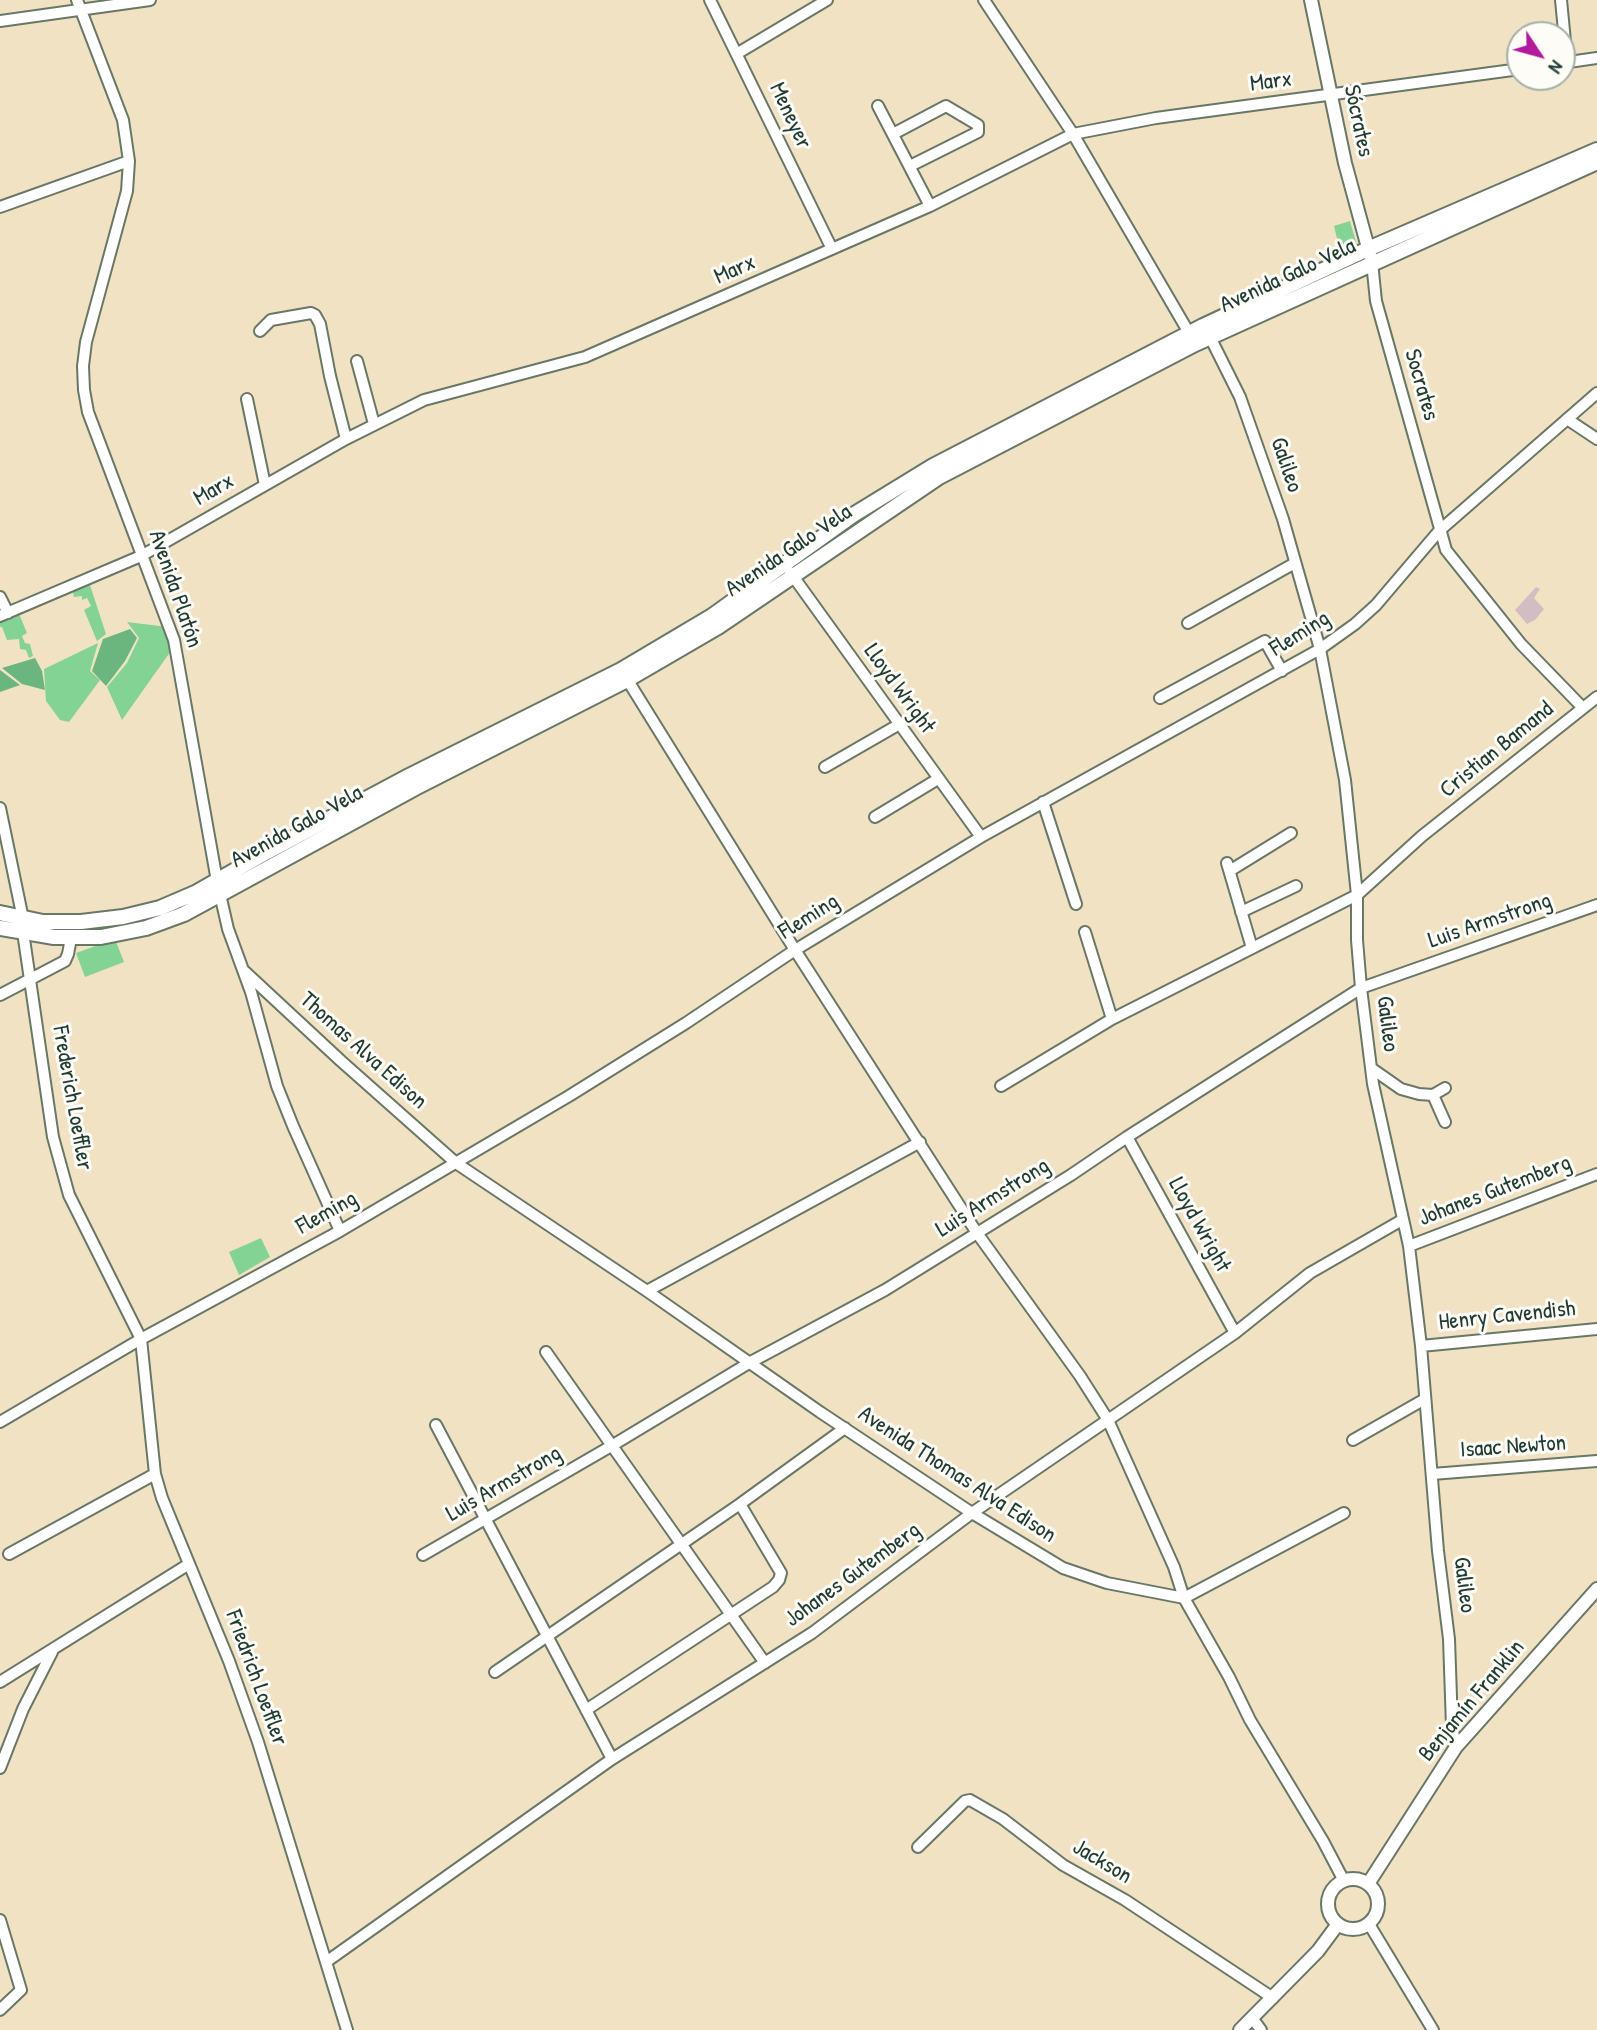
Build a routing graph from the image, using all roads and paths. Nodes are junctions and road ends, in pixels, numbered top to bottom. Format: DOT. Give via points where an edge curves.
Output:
graph roads {
  1 [pos="150,0"];
  2 [pos="710,0"];
  3 [pos="827,0"];
  4 [pos="984,0"];
  5 [pos="1311,0"];
  6 [pos="1561,0"];
  7 [pos="79,5"];
  8 [pos="0,21"];
  9 [pos="1562,21"];
  10 [pos="738,54"];
  11 [pos="1597,58"];
  12 [pos="1576,61"];
  13 [pos="1506,71"];
  14 [pos="1331,96"];
  15 [pos="878,106"];
  16 [pos="893,134"];
  17 [pos="1073,134"];
  18 [pos="1597,150"];
  19 [pos="129,161"];
  20 [pos="1597,162"];
  21 [pos="910,166"];
  22 [pos="930,205"];
  23 [pos="0,207"];
  24 [pos="832,249"];
  25 [pos="1370,256"];
  26 [pos="260,331"];
  27 [pos="1207,331"];
  28 [pos="1192,338"];
  29 [pos="357,361"];
  30 [pos="1597,393"];
  31 [pos="247,399"];
  32 [pos="1567,419"];
  33 [pos="373,424"];
  34 [pos="346,439"];
  35 [pos="1597,439"];
  36 [pos="265,485"];
  37 [pos="1439,531"];
  38 [pos="141,556"];
  39 [pos="1295,563"];
  40 [pos="788,570"];
  41 [pos="0,597"];
  42 [pos="4,615"];
  43 [pos="1188,624"];
  44 [pos="1320,649"];
  45 [pos="1282,671"];
  46 [pos="624,675"];
  47 [pos="1597,697"];
  48 [pos="1160,698"];
  49 [pos="1583,708"];
  50 [pos="898,725"];
  51 [pos="825,767"];
  52 [pos="938,779"];
  53 [pos="1043,802"];
  54 [pos="0,808"];
  55 [pos="875,817"];
  56 [pos="1291,833"];
  57 [pos="981,837"];
  58 [pos="1296,886"];
  59 [pos="218,888"];
  60 [pos="1357,895"];
  61 [pos="1076,904"];
  62 [pos="1597,905"];
  63 [pos="1241,912"];
  64 [pos="0,913"];
  65 [pos="23,926"];
  66 [pos="0,928"];
  67 [pos="1085,932"];
  68 [pos="71,937"];
  69 [pos="1252,947"];
  70 [pos="795,950"];
  71 [pos="243,970"];
  72 [pos="30,979"];
  73 [pos="1361,988"];
  74 [pos="0,995"];
  75 [pos="1112,1019"];
  76 [pos="1371,1068"];
  77 [pos="1001,1086"];
  78 [pos="1445,1088"];
  79 [pos="1433,1095"];
  80 [pos="1445,1122"];
  81 [pos="1127,1137"];
  82 [pos="920,1142"];
  83 [pos="456,1163"];
  84 [pos="1597,1174"];
  85 [pos="1402,1220"];
  86 [pos="340,1231"];
  87 [pos="976,1233"];
  88 [pos="1409,1247"];
  89 [pos="648,1291"];
  90 [pos="1597,1329"];
  91 [pos="1235,1333"];
  92 [pos="141,1339"];
  93 [pos="1421,1346"];
  94 [pos="546,1352"];
  95 [pos="749,1363"];
  96 [pos="1425,1399"];
  97 [pos="1108,1420"];
  98 [pos="0,1422"];
  99 [pos="436,1424"];
  100 [pos="845,1428"];
  101 [pos="1353,1440"];
  102 [pos="613,1445"];
  103 [pos="1597,1461"];
  104 [pos="155,1474"];
  105 [pos="1432,1474"];
  106 [pos="740,1504"];
  107 [pos="972,1513"];
  108 [pos="1344,1513"];
  109 [pos="486,1518"];
  110 [pos="681,1544"];
  111 [pos="9,1554"];
  112 [pos="423,1555"];
  113 [pos="189,1564"];
  114 [pos="1597,1589"];
  115 [pos="1184,1598"];
  116 [pos="731,1614"];
  117 [pos="547,1636"];
  118 [pos="53,1650"];
  119 [pos="765,1663"];
  120 [pos="495,1672"];
  121 [pos="0,1682"];
  122 [pos="586,1710"];
  123 [pos="1456,1746"];
  124 [pos="612,1759"];
  125 [pos="0,1768"];
  126 [pos="918,1847"];
  127 [pos="1343,1881"];
  128 [pos="1368,1884"];
  129 [pos="0,1920"];
  130 [pos="1338,1924"];
  131 [pos="1369,1924"];
  132 [pos="326,1962"];
  133 [pos="1273,1998"];
  134 [pos="0,2010"];
  135 [pos="1252,2018"];
  136 [pos="347,2030"];
  137 [pos="1240,2030"];
  138 [pos="1261,2030"];
  139 [pos="1433,2030"];
  1 -- 7 [label="street"];
  2 -- 10 [label="street, Meneyer"];
  3 -- 10 [label="street"];
  4 -- 17 [label="street"];
  5 -- 14 [label="street, Sócrates"];
  6 -- 9 [label="street"];
  7 -- 8 [label="street"];
  7 -- 19 [label="street, Avenida Platón" via="123,120"];
  10 -- 24 [label="street, Meneyer"];
  11 -- 12 [label="street"];
  13 -- 14 [label="street, Marx"];
  14 -- 17 [label="street, Marx" via="1156,118"];
  14 -- 25 [label="street, Sócrates"];
  15 -- 16 [label="street"];
  16 -- 21 [label="street"];
  16 -- 21 [label="street" via="946,106 978,125 978,132"];
  17 -- 22 [label="street, Marx"];
  17 -- 28 [label="street"];
  18 -- 25 [label="main road, Avenida Galo Vela"];
  19 -- 23 [label="street"];
  19 -- 38 [label="street, Avenida Platón" via="127,191 83,366 88,412"];
  20 -- 25 [label="main road, Avenida Galo Vela"];
  21 -- 22 [label="street"];
  22 -- 24 [label="street, Marx"];
  24 -- 33 [label="street, Marx" via="585,358 424,400"];
  25 -- 27 [label="main road, Avenida Galo Vela"];
  25 -- 37 [label="street, Socrates" via="1376,300"];
  26 -- 34 [label="street" via="271,320 315,315"];
  27 -- 28 [label="main road, Avenida Galo Vela"];
  27 -- 39 [label="street, Galileo" via="1240,397"];
  28 -- 40 [label="main road, Avenida Galo Vela" via="853,515"];
  29 -- 33 [label="street"];
  30 -- 32 [label="street, Fleming"];
  31 -- 36 [label="street"];
  32 -- 35 [label="street"];
  32 -- 37 [label="street, Fleming"];
  33 -- 34 [label="street, Marx"];
  34 -- 36 [label="street, Marx"];
  36 -- 38 [label="street, Marx"];
  37 -- 44 [label="street, Fleming" via="1376,605"];
  37 -- 49 [label="street, Socrates" via="1446,551 1521,644"];
  38 -- 42 [label="street, Marx"];
  38 -- 59 [label="street, Avenida Platón" via="174,640"];
  39 -- 43 [label="street"];
  39 -- 44 [label="street, Galileo"];
  40 -- 46 [label="main road, Avenida Galo Vela" via="718,627"];
  40 -- 50 [label="street, Lloyd Wright"];
  41 -- 42 [label="street"];
  44 -- 45 [label="street, Fleming"];
  44 -- 60 [label="street, Galileo" via="1345,780"];
  45 -- 48 [label="street" via="1265,641"];
  45 -- 53 [label="street, Fleming"];
  46 -- 59 [label="main road, Avenida Galo Vela" via="412,782"];
  46 -- 70 [label="street"];
  47 -- 49 [label="street, Cristian Bamand"];
  49 -- 60 [label="street, Cristian Bamand" via="1422,836"];
  50 -- 51 [label="street"];
  50 -- 52 [label="street, Lloyd Wright"];
  52 -- 55 [label="street"];
  52 -- 57 [label="street, Lloyd Wright"];
  53 -- 57 [label="street, Fleming"];
  53 -- 61 [label="street"];
  54 -- 65 [label="street, Frederich Loeffler"];
  56 -- 63 [label="street" via="1229,867"];
  57 -- 70 [label="street, Fleming"];
  58 -- 63 [label="street"];
  59 -- 65 [label="main road, Avenida Galo Vela" via="123,917"];
  59 -- 68 [label="main road, Avenida Galo Vela" via="184,914 146,928 101,937"];
  59 -- 71 [label="street, Avenida Platón"];
  60 -- 69 [label="street, Cristian Bamand"];
  60 -- 73 [label="street, Galileo"];
  62 -- 73 [label="street, Luis Armstrong"];
  63 -- 69 [label="street"];
  64 -- 65 [label="main road, Avenida Galo Vela"];
  65 -- 66 [label="main road, Avenida Galo Vela"];
  65 -- 68 [label="main road, Avenida Galo Vela"];
  65 -- 72 [label="street, Frederich Loeffler"];
  67 -- 75 [label="street"];
  68 -- 72 [label="street" via="65,961"];
  69 -- 75 [label="street, Cristian Bamand"];
  70 -- 82 [label="street"];
  70 -- 83 [label="street, Fleming" via="686,1023"];
  71 -- 83 [label="street, Thomas Alva Edison"];
  71 -- 86 [label="street, Avenida Platón" via="281,1094"];
  72 -- 74 [label="street"];
  72 -- 92 [label="street, Frederich Loeffler" via="53,1137 69,1195"];
  73 -- 76 [label="street, Galileo"];
  73 -- 81 [label="street, Luis Armstrong"];
  75 -- 77 [label="street, Cristian Bamand"];
  76 -- 79 [label="street" via="1401,1089"];
  76 -- 85 [label="street, Galileo"];
  78 -- 79 [label="street"];
  79 -- 80 [label="street"];
  81 -- 87 [label="street, Luis Armstrong"];
  81 -- 91 [label="street, Lloyd Wright"];
  82 -- 87 [label="street"];
  82 -- 89 [label="street"];
  83 -- 86 [label="street, Fleming"];
  83 -- 89 [label="street, Avenida Thomas Alva Edison"];
  84 -- 88 [label="street, Johanes Gutemberg"];
  85 -- 88 [label="street, Galileo"];
  85 -- 91 [label="street, Johanes Gutemberg" via="1310,1273"];
  86 -- 92 [label="street, Fleming"];
  87 -- 95 [label="street, Luis Armstrong" via="886,1290"];
  87 -- 97 [label="street"];
  88 -- 93 [label="street, Galileo"];
  89 -- 95 [label="street, Avenida Thomas Alva Edison"];
  90 -- 93 [label="street, Henry Cavendish"];
  91 -- 97 [label="street, Johanes Gutemberg"];
  92 -- 98 [label="street, Fleming"];
  92 -- 104 [label="street, Friedrich Loeffler"];
  93 -- 96 [label="street, Galileo"];
  94 -- 102 [label="street"];
  95 -- 100 [label="street, Avenida Thomas Alva Edison"];
  95 -- 102 [label="street, Luis Armstrong"];
  96 -- 101 [label="street"];
  96 -- 105 [label="street, Galileo"];
  97 -- 107 [label="street, Johanes Gutemberg"];
  97 -- 115 [label="street"];
  99 -- 109 [label="street"];
  100 -- 106 [label="street"];
  100 -- 107 [label="street, Avenida Thomas Alva Edison"];
  102 -- 109 [label="street, Luis Armstrong"];
  102 -- 110 [label="street"];
  103 -- 105 [label="street, Isaac Newton"];
  104 -- 111 [label="street"];
  104 -- 113 [label="street, Friedrich Loeffler"];
  105 -- 123 [label="street, Galileo"];
  106 -- 110 [label="street"];
  106 -- 116 [label="street" via="780,1573 773,1587"];
  107 -- 115 [label="street, Avenida Thomas Alva Edison" via="1063,1568 1107,1583"];
  107 -- 119 [label="street, Johanes Gutemberg"];
  108 -- 115 [label="street"];
  109 -- 112 [label="street, Luis Armstrong"];
  109 -- 117 [label="street"];
  110 -- 116 [label="street"];
  110 -- 117 [label="street"];
  113 -- 118 [label="street"];
  113 -- 132 [label="street, Friedrich Loeffler" via="258,1742"];
  114 -- 123 [label="street, Benjamín Franklin"];
  115 -- 127 [label="street"];
  116 -- 119 [label="street"];
  116 -- 122 [label="street"];
  117 -- 120 [label="street"];
  117 -- 122 [label="street"];
  118 -- 121 [label="street"];
  118 -- 125 [label="street"];
  119 -- 124 [label="street, Johanes Gutemberg"];
  122 -- 124 [label="street"];
  123 -- 128 [label="street, Benjamín Franklin"];
  124 -- 132 [label="street, Johanes Gutemberg"];
  126 -- 133 [label="street, Jackson" via="970,1800 1063,1865 1135,1906"];
  127 -- 128 [label="street" via="1356,1879"];
  127 -- 130 [label="street" via="1328,1901"];
  128 -- 131 [label="street" via="1378,1900 1377,1913"];
  129 -- 134 [label="street" via="21,1990"];
  130 -- 131 [label="street" via="1350,1929"];
  130 -- 133 [label="street"];
  131 -- 139 [label="street"];
  132 -- 136 [label="street, Friedrich Loeffler"];
  133 -- 135 [label="street"];
  135 -- 137 [label="street"];
  135 -- 138 [label="street"];
}
